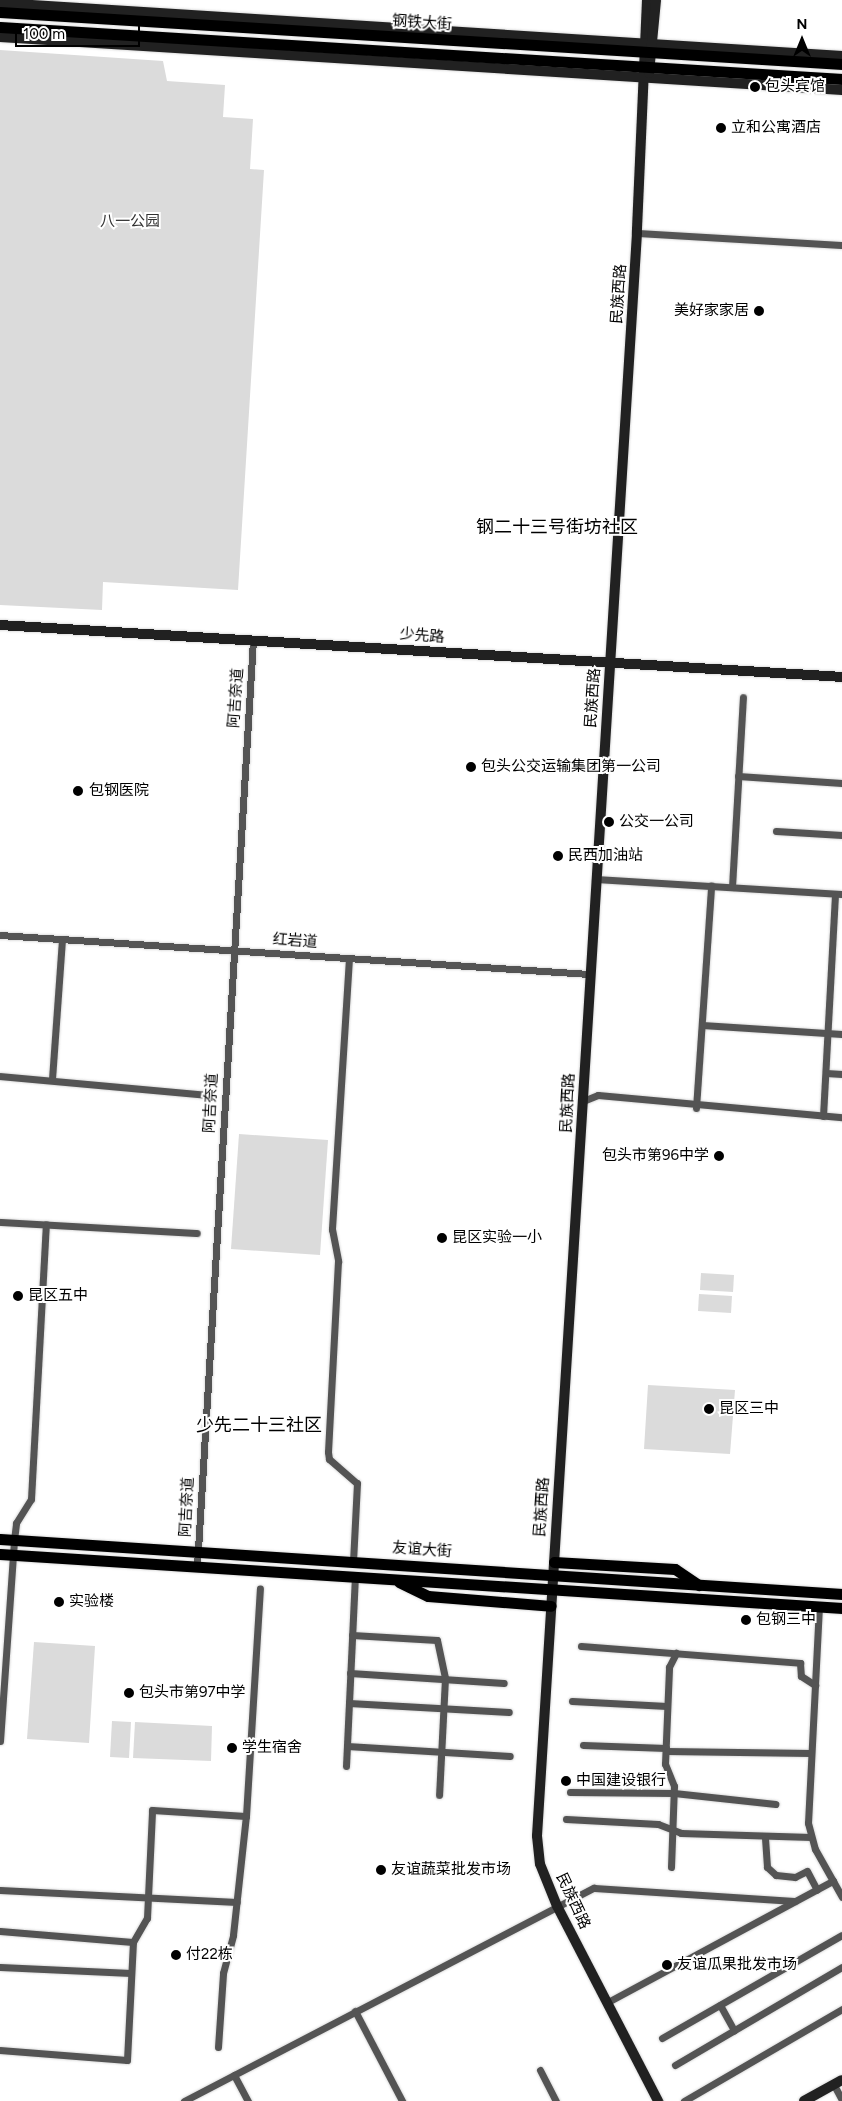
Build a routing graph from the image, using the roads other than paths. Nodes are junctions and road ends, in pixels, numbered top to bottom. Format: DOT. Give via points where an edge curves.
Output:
graph roads {
  1 [pos="647,0"];
  2 [pos="656,0"];
  3 [pos="4,5"];
  4 [pos="0,27"];
  5 [pos="0,37"];
  6 [pos="649,48"];
  7 [pos="391,51"];
  8 [pos="842,56"];
  9 [pos="412,63"];
  10 [pos="842,64"];
  11 [pos="648,70"];
  12 [pos="842,79"];
  13 [pos="842,90"];
  14 [pos="637,233"];
  15 [pos="842,245"];
  16 [pos="0,625"];
  17 [pos="254,640"];
  18 [pos="610,662"];
  19 [pos="842,677"];
  20 [pos="743,697"];
  21 [pos="738,776"];
  22 [pos="842,782"];
  23 [pos="776,831"];
  24 [pos="842,835"];
  25 [pos="596,879"];
  26 [pos="711,886"];
  27 [pos="732,887"];
  28 [pos="839,894"];
  29 [pos="0,935"];
  30 [pos="62,939"];
  31 [pos="234,950"];
  32 [pos="349,958"];
  33 [pos="589,974"];
  34 [pos="702,1025"];
  35 [pos="828,1033"];
  36 [pos="842,1034"];
  37 [pos="826,1073"];
  38 [pos="842,1074"];
  39 [pos="0,1076"];
  40 [pos="52,1079"];
  41 [pos="210,1095"];
  42 [pos="583,1101"];
  43 [pos="696,1108"];
  44 [pos="823,1116"];
  45 [pos="842,1117"];
  46 [pos="0,1222"];
  47 [pos="46,1224"];
  48 [pos="197,1233"];
  49 [pos="0,1539"];
  50 [pos="14,1540"];
  51 [pos="198,1551"];
  52 [pos="0,1554"];
  53 [pos="13,1555"];
  54 [pos="353,1561"];
  55 [pos="197,1566"];
  56 [pos="554,1567"];
  57 [pos="505,1570"];
  58 [pos="355,1576"];
  59 [pos="392,1579"];
  60 [pos="504,1586"];
  61 [pos="700,1586"];
  62 [pos="603,1587"];
  63 [pos="260,1588"];
  64 [pos="552,1589"];
  65 [pos="842,1594"];
  66 [pos="551,1606"];
  67 [pos="819,1606"];
  68 [pos="842,1608"];
  69 [pos="0,1630"];
  70 [pos="8,1631"];
  71 [pos="352,1635"];
  72 [pos="581,1646"];
  73 [pos="676,1653"];
  74 [pos="350,1673"];
  75 [pos="445,1678"];
  76 [pos="504,1683"];
  77 [pos="815,1685"];
  78 [pos="572,1701"];
  79 [pos="349,1703"];
  80 [pos="667,1706"];
  81 [pos="444,1708"];
  82 [pos="509,1712"];
  83 [pos="0,1741"];
  84 [pos="583,1745"];
  85 [pos="347,1746"];
  86 [pos="666,1749"];
  87 [pos="442,1752"];
  88 [pos="811,1753"];
  89 [pos="510,1756"];
  90 [pos="346,1766"];
  91 [pos="570,1792"];
  92 [pos="674,1793"];
  93 [pos="439,1795"];
  94 [pos="775,1804"];
  95 [pos="246,1816"];
  96 [pos="566,1819"];
  97 [pos="674,1832"];
  98 [pos="811,1837"];
  99 [pos="765,1838"];
  100 [pos="671,1867"];
  101 [pos="833,1881"];
  102 [pos="0,1890"];
  103 [pos="817,1890"];
  104 [pos="842,1897"];
  105 [pos="148,1898"];
  106 [pos="795,1901"];
  107 [pos="237,1902"];
  108 [pos="557,1906"];
  109 [pos="0,1931"];
  110 [pos="842,1935"];
  111 [pos="133,1942"];
  112 [pos="0,1967"];
  113 [pos="842,1967"];
  114 [pos="131,1972"];
  115 [pos="606,2003"];
  116 [pos="720,2005"];
  117 [pos="842,2008"];
  118 [pos="355,2011"];
  119 [pos="734,2030"];
  120 [pos="662,2038"];
  121 [pos="218,2047"];
  122 [pos="0,2050"];
  123 [pos="675,2065"];
  124 [pos="540,2070"];
  125 [pos="234,2075"];
  126 [pos="838,2083"];
  127 [pos="842,2100"];
  128 [pos="184,2101"];
  129 [pos="248,2101"];
  130 [pos="402,2101"];
  131 [pos="556,2101"];
  132 [pos="658,2101"];
  133 [pos="684,2101"];
  134 [pos="804,2101"];
  1 -- 6 [label="main road, 民族西路"];
  2 -- 6 [label="main road, 民族西路"];
  3 -- 6 [label="main road, 钢铁大街"];
  4 -- 7 [label="main road, 钢铁大街"];
  5 -- 9 [label="main road"];
  6 -- 8 [label="main road"];
  6 -- 10 [label="main road, 钢铁大街"];
  6 -- 11 [label="main road, 民族西路"];
  7 -- 9 [label="main road"];
  7 -- 11 [label="main road, 钢铁大街"];
  9 -- 11 [label="main road"];
  11 -- 12 [label="main road, 钢铁大街"];
  11 -- 13 [label="main road"];
  11 -- 14 [label="main road, 民族西路"];
  14 -- 15 [label="street"];
  14 -- 18 [label="main road, 民族西路"];
  16 -- 17 [label="main road, 少先路"];
  17 -- 18 [label="main road, 少先路"];
  17 -- 31 [label="street, 阿吉奈道"];
  18 -- 19 [label="main road, 少先路"];
  18 -- 25 [label="main road, 民族西路"];
  20 -- 21 [label="street"];
  21 -- 22 [label="street"];
  21 -- 27 [label="street"];
  23 -- 24 [label="street"];
  25 -- 26 [label="street"];
  25 -- 33 [label="main road, 民族西路"];
  26 -- 27 [label="street"];
  26 -- 34 [label="street"];
  27 -- 28 [label="street"];
  28 -- 35 [label="street"];
  29 -- 30 [label="street, 红岩道"];
  30 -- 31 [label="street, 红岩道"];
  30 -- 40 [label="street"];
  31 -- 32 [label="street, 红岩道"];
  31 -- 51 [label="street, 阿吉奈道"];
  32 -- 33 [label="street, 红岩道"];
  32 -- 54 [label="street" via="332,1229 338,1261 328,1452 330,1461 357,1483"];
  33 -- 42 [label="main road, 民族西路"];
  34 -- 35 [label="street"];
  34 -- 43 [label="street"];
  35 -- 36 [label="street"];
  35 -- 37 [label="street"];
  37 -- 38 [label="street"];
  37 -- 44 [label="street"];
  39 -- 40 [label="street"];
  40 -- 41 [label="street"];
  42 -- 43 [label="street" via="598,1096"];
  42 -- 56 [label="main road, 民族西路"];
  43 -- 44 [label="street"];
  44 -- 45 [label="street"];
  46 -- 47 [label="street"];
  47 -- 48 [label="street"];
  47 -- 50 [label="street" via="31,1499 16,1523"];
  49 -- 50 [label="main road, 友谊大街"];
  50 -- 51 [label="main road, 友谊大街"];
  50 -- 53 [label="street"];
  51 -- 54 [label="main road, 友谊大街"];
  51 -- 55 [label="street, 阿吉奈道"];
  52 -- 53 [label="main road, 友谊大街"];
  53 -- 55 [label="main road, 友谊大街"];
  53 -- 70 [label="street"];
  54 -- 57 [label="main road, 友谊大街"];
  55 -- 58 [label="main road, 友谊大街"];
  56 -- 57 [label="main road, 友谊大街"];
  56 -- 61 [label="main road" via="675,1569"];
  56 -- 62 [label="main road, 友谊大街"];
  56 -- 64 [label="main road, 民族西路"];
  57 -- 60 [label="main road"];
  58 -- 59 [label="main road, 友谊大街"];
  58 -- 71 [label="street"];
  59 -- 60 [label="main road, 友谊大街"];
  59 -- 66 [label="main road" via="428,1596"];
  60 -- 64 [label="main road, 友谊大街"];
  61 -- 62 [label="main road, 友谊大街"];
  61 -- 65 [label="main road, 友谊大街"];
  62 -- 64 [label="main road, 友谊大街"];
  62 -- 67 [label="main road, 友谊大街"];
  63 -- 95 [label="street"];
  64 -- 66 [label="main road, 民族西路"];
  66 -- 108 [label="main road, 民族西路" via="536,1836 540,1864"];
  67 -- 68 [label="main road, 友谊大街"];
  67 -- 77 [label="street"];
  69 -- 70 [label="street"];
  70 -- 83 [label="street"];
  71 -- 74 [label="street"];
  71 -- 75 [label="street" via="437,1640"];
  72 -- 73 [label="street"];
  73 -- 77 [label="street" via="800,1662 801,1676"];
  73 -- 80 [label="street" via="669,1667"];
  74 -- 75 [label="street"];
  74 -- 79 [label="street"];
  75 -- 76 [label="street"];
  75 -- 81 [label="street"];
  77 -- 88 [label="street"];
  78 -- 80 [label="street"];
  79 -- 81 [label="street"];
  79 -- 85 [label="street"];
  80 -- 86 [label="street"];
  81 -- 82 [label="street"];
  81 -- 87 [label="street"];
  84 -- 86 [label="street"];
  85 -- 87 [label="street"];
  85 -- 90 [label="street"];
  86 -- 88 [label="street"];
  86 -- 92 [label="street"];
  87 -- 89 [label="street"];
  87 -- 93 [label="street"];
  88 -- 98 [label="street"];
  91 -- 92 [label="street"];
  92 -- 94 [label="street"];
  92 -- 97 [label="street"];
  95 -- 105 [label="street" via="152,1810"];
  95 -- 107 [label="street"];
  96 -- 97 [label="street" via="658,1824"];
  97 -- 99 [label="street"];
  97 -- 100 [label="street"];
  98 -- 99 [label="street"];
  98 -- 101 [label="street"];
  99 -- 103 [label="street" via="767,1868 776,1875 795,1877 807,1871"];
  101 -- 103 [label="street"];
  101 -- 104 [label="street"];
  102 -- 105 [label="street"];
  103 -- 106 [label="street"];
  105 -- 107 [label="street"];
  105 -- 111 [label="street" via="144,1928"];
  106 -- 108 [label="street" via="605,1887"];
  106 -- 115 [label="street"];
  107 -- 121 [label="street" via="223,1973"];
  108 -- 115 [label="main road, 民族西路"];
  108 -- 118 [label="street"];
  109 -- 111 [label="street"];
  110 -- 116 [label="street"];
  111 -- 114 [label="street"];
  112 -- 114 [label="street"];
  113 -- 119 [label="street"];
  114 -- 122 [label="street" via="127,2060"];
  115 -- 132 [label="main road, 民族西路"];
  116 -- 119 [label="street"];
  116 -- 120 [label="street"];
  117 -- 133 [label="street"];
  118 -- 125 [label="street"];
  118 -- 130 [label="street"];
  119 -- 123 [label="street"];
  124 -- 131 [label="street"];
  125 -- 128 [label="street"];
  125 -- 129 [label="street"];
  126 -- 127 [label="street"];
  126 -- 134 [label="main road"];
}
